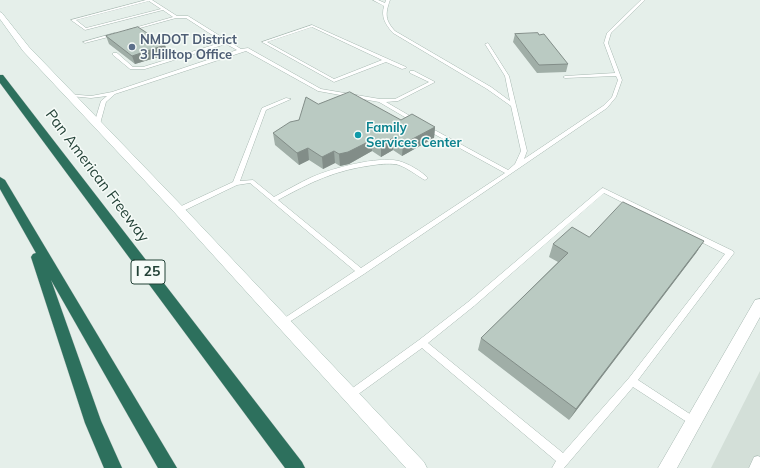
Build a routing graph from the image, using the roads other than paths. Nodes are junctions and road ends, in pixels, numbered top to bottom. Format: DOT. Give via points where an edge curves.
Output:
graph roads {
  1 [pos="375,0"];
  2 [pos="643,0"];
  3 [pos="387,2"];
  4 [pos="163,9"];
  5 [pos="0,14"];
  6 [pos="176,17"];
  7 [pos="85,42"];
  8 [pos="227,42"];
  9 [pos="487,44"];
  10 [pos="241,51"];
  11 [pos="115,54"];
  12 [pos="386,60"];
  13 [pos="152,65"];
  14 [pos="404,68"];
  15 [pos="412,72"];
  16 [pos="162,73"];
  17 [pos="618,74"];
  18 [pos="0,76"];
  19 [pos="565,77"];
  20 [pos="113,93"];
  21 [pos="70,95"];
  22 [pos="288,99"];
  23 [pos="380,101"];
  24 [pos="514,106"];
  25 [pos="97,124"];
  26 [pos="518,166"];
  27 [pos="509,173"];
  28 [pos="424,178"];
  29 [pos="0,180"];
  30 [pos="236,184"];
  31 [pos="273,200"];
  32 [pos="179,210"];
  33 [pos="29,233"];
  34 [pos="360,272"];
  35 [pos="760,304"];
  36 [pos="283,323"];
  37 [pos="422,343"];
  38 [pos="632,380"];
  39 [pos="350,395"];
  40 [pos="694,421"];
  41 [pos="563,460"];
  42 [pos="760,462"];
  43 [pos="113,468"];
  44 [pos="168,468"];
  45 [pos="296,468"];
  46 [pos="418,468"];
  47 [pos="557,468"];
  48 [pos="667,468"];
  49 [pos="754,468"];
  1 -- 3 [label="lane"];
  2 -- 17 [label="lane" via="609,33 606,43"];
  3 -- 24 [label="lane" via="383,17 387,26 394,32 489,88"];
  4 -- 4 [label="lane" via="150,0 73,20 85,29"];
  4 -- 6 [label="lane"];
  5 -- 21 [label="main road" via="26,49"];
  6 -- 7 [label="lane"];
  6 -- 8 [label="lane" via="187,17"];
  8 -- 10 [label="lane"];
  8 -- 13 [label="lane"];
  9 -- 24 [label="lane" via="507,76"];
  10 -- 16 [label="lane"];
  10 -- 23 [label="lane" via="246,49 320,90"];
  11 -- 13 [label="lane" via="132,68"];
  12 -- 12 [label="lane" via="312,26 264,42 334,81"];
  12 -- 14 [label="lane"];
  13 -- 16 [label="lane"];
  15 -- 23 [label="lane" via="433,82 396,100"];
  16 -- 20 [label="lane"];
  17 -- 19 [label="lane"];
  17 -- 26 [label="lane" via="620,80 614,97 605,107"];
  18 -- 45 [label="highway, Pan American Freeway / I 25"];
  20 -- 21 [label="lane" via="91,97"];
  20 -- 25 [label="lane" via="104,101"];
  21 -- 25 [label="main road"];
  22 -- 30 [label="lane" via="264,108"];
  23 -- 27 [label="lane"];
  24 -- 26 [label="lane" via="524,151"];
  25 -- 32 [label="main road"];
  26 -- 27 [label="lane"];
  27 -- 34 [label="lane"];
  28 -- 31 [label="lane" via="408,167 389,161 320,176"];
  29 -- 33 [label="highway"];
  30 -- 31 [label="lane" via="251,181"];
  30 -- 32 [label="lane"];
  31 -- 34 [label="lane"];
  32 -- 36 [label="main road"];
  33 -- 43 [label="highway" via="93,423"];
  33 -- 44 [label="highway"];
  34 -- 36 [label="lane"];
  35 -- 40 [label="main road"];
  36 -- 39 [label="main road"];
  37 -- 38 [label="lane" via="603,190 730,253"];
  37 -- 39 [label="lane"];
  37 -- 41 [label="lane"];
  38 -- 40 [label="lane"];
  38 -- 41 [label="lane"];
  39 -- 46 [label="main road"];
  40 -- 48 [label="main road"];
  41 -- 47 [label="lane"];
  42 -- 49 [label="lane" via="758,461"];
}
